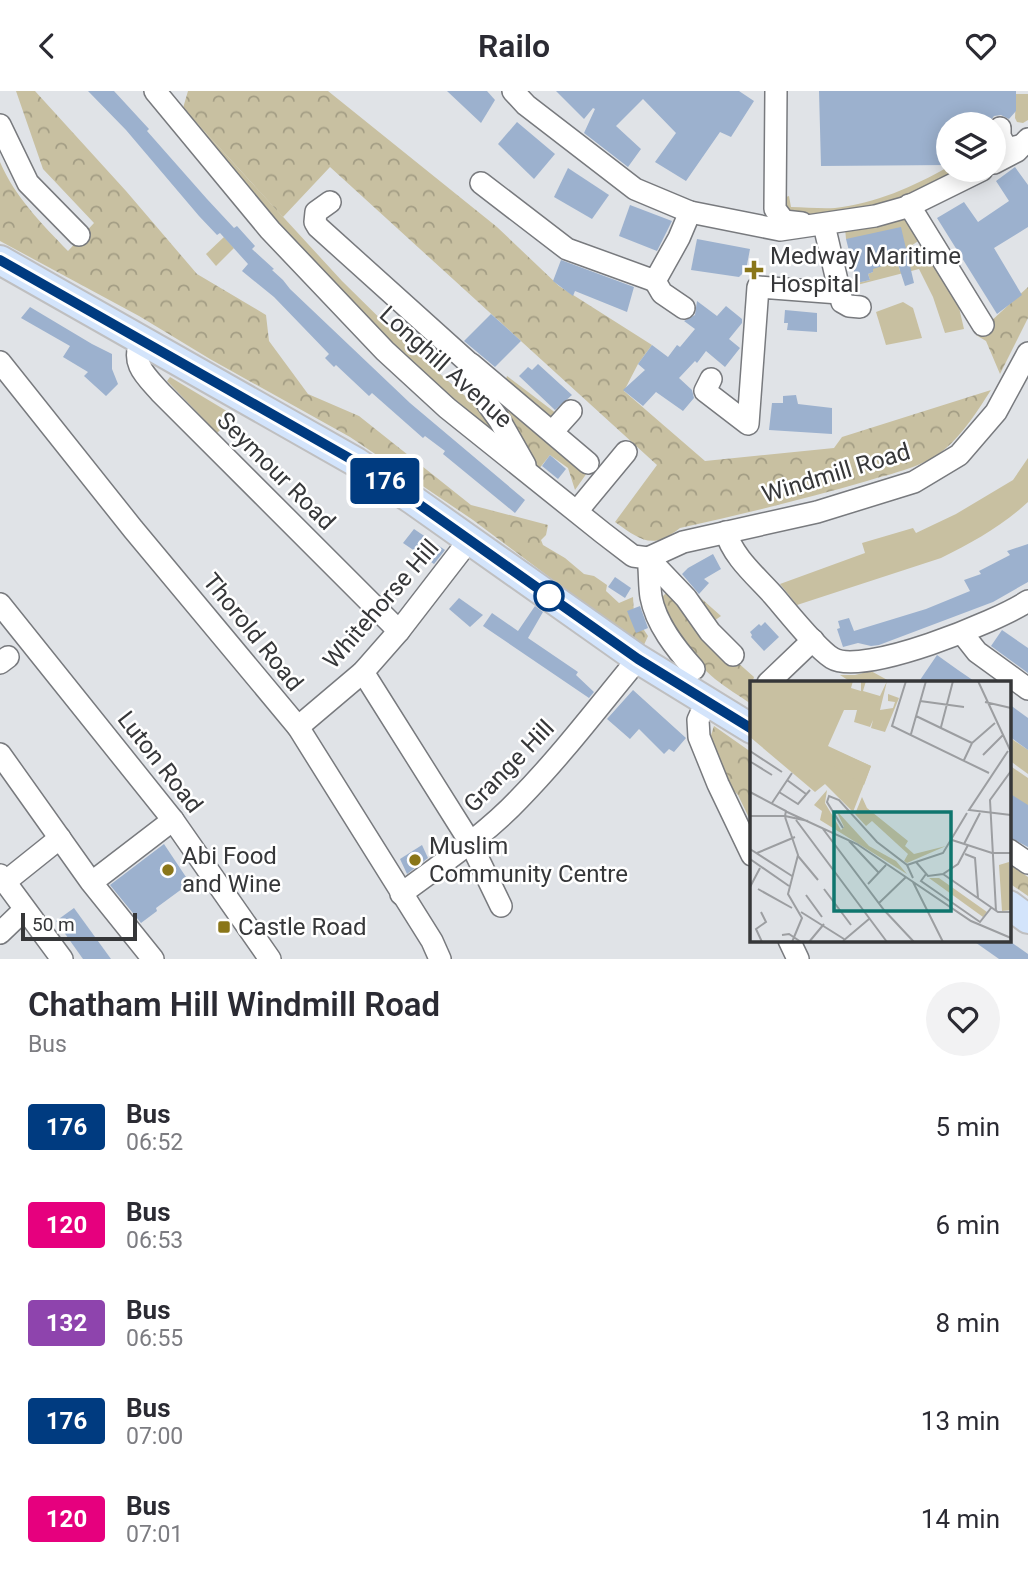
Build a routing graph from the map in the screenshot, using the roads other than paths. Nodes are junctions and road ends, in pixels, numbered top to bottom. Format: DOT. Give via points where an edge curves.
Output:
graph roads {
  1 [pos="155,91"];
  2 [pos="513,91"];
  3 [pos="776,91"];
  4 [pos="0,125"];
  5 [pos="1018,131"];
  6 [pos="1006,157"];
  7 [pos="957,182"];
  8 [pos="481,183"];
  9 [pos="330,202"];
  10 [pos="909,205"];
  11 [pos="690,212"];
  12 [pos="822,225"];
  13 [pos="79,235"];
  14 [pos="0,260"];
  15 [pos="655,281"];
  16 [pos="839,293"];
  17 [pos="860,307"];
  18 [pos="684,308"];
  19 [pos="983,324"];
  20 [pos="142,340"];
  21 [pos="1028,353"];
  22 [pos="0,362"];
  23 [pos="469,363"];
  24 [pos="711,379"];
  25 [pos="571,411"];
  26 [pos="553,431"];
  27 [pos="626,452"];
  28 [pos="588,463"];
  29 [pos="530,473"];
  30 [pos="578,510"];
  31 [pos="726,532"];
  32 [pos="470,539"];
  33 [pos="648,558"];
  34 [pos="1028,601"];
  35 [pos="0,604"];
  36 [pos="399,631"];
  37 [pos="962,633"];
  38 [pos="813,640"];
  39 [pos="733,655"];
  40 [pos="638,659"];
  41 [pos="694,669"];
  42 [pos="363,671"];
  43 [pos="770,681"];
  44 [pos="1028,689"];
  45 [pos="706,702"];
  46 [pos="298,727"];
  47 [pos="750,728"];
  48 [pos="0,754"];
  49 [pos="173,820"];
  50 [pos="60,838"];
  51 [pos="470,842"];
  52 [pos="1010,851"];
  53 [pos="750,853"];
  54 [pos="1028,863"];
  55 [pos="100,876"];
  56 [pos="2,879"];
  57 [pos="401,894"];
  58 [pos="501,906"];
  59 [pos="1010,906"];
  60 [pos="24,909"];
  61 [pos="1028,919"];
  62 [pos="0,933"];
  63 [pos="789,941"];
  64 [pos="442,958"];
  65 [pos="62,959"];
  66 [pos="153,959"];
  67 [pos="270,959"];
  68 [pos="798,959"];
  1 -- 29 [label="street, Longhill Avenue" via="324,289 447,408"];
  2 -- 11 [label="street" via="635,189"];
  3 -- 12 [label="street" via="775,209 784,221"];
  4 -- 13 [label="street" via="28,183"];
  5 -- 6 [label="street" via="1017,151"];
  7 -- 10 [label="street"];
  8 -- 15 [label="street" via="567,249"];
  9 -- 23 [label="street" via="316,212 318,227"];
  10 -- 12 [label="street"];
  10 -- 19 [label="street"];
  11 -- 12 [label="street" via="779,230"];
  11 -- 15 [label="street"];
  12 -- 16 [label="street"];
  14 -- 20 [label="main road"];
  15 -- 18 [label="street" via="662,293"];
  16 -- 17 [label="street" via="842,302"];
  16 -- 24 [label="street" via="758,287 748,424 705,391"];
  20 -- 32 [label="main road" via="356,462"];
  20 -- 36 [label="street, Seymour Road" via="138,363 161,393"];
  21 -- 31 [label="street, Windmill Road" via="996,412 959,455 914,482 817,512"];
  22 -- 46 [label="street, Thorold Road"];
  23 -- 26 [label="street"];
  23 -- 29 [label="street" via="480,393"];
  25 -- 26 [label="street"];
  26 -- 28 [label="street"];
  27 -- 30 [label="street"];
  29 -- 30 [label="street, Longhill Avenue"];
  30 -- 33 [label="street, Longhill Avenue" via="630,554"];
  31 -- 33 [label="street, Windmill Road" via="683,542"];
  31 -- 38 [label="street" via="734,550"];
  32 -- 36 [label="street, Whitehorse Hill"];
  32 -- 40 [label="main road"];
  33 -- 39 [label="street"];
  33 -- 41 [label="street" via="654,610"];
  34 -- 37 [label="street"];
  35 -- 49 [label="street, Luton Road"];
  36 -- 42 [label="street, Whitehorse Hill"];
  37 -- 38 [label="street" via="909,659 855,663 832,658"];
  37 -- 44 [label="street" via="977,652"];
  38 -- 43 [label="street"];
  40 -- 45 [label="main road"];
  40 -- 51 [label="street, Grange Hill" via="518,801"];
  42 -- 46 [label="street, Whitehorse Hill"];
  42 -- 51 [label="street"];
  45 -- 47 [label="main road"];
  45 -- 53 [label="street" via="699,715 698,734"];
  46 -- 57 [label="street, Thorold Road"];
  48 -- 50 [label="street"];
  49 -- 55 [label="street"];
  49 -- 67 [label="street, Luton Road"];
  50 -- 56 [label="street"];
  50 -- 66 [label="street"];
  51 -- 57 [label="street, Grange Hill"];
  51 -- 58 [label="street"];
  52 -- 54 [label="street"];
  56 -- 60 [label="street"];
  57 -- 64 [label="street, Thorold Road"];
  59 -- 61 [label="main road"];
  60 -- 62 [label="street"];
  60 -- 65 [label="street"];
  63 -- 68 [label="street"];
}
